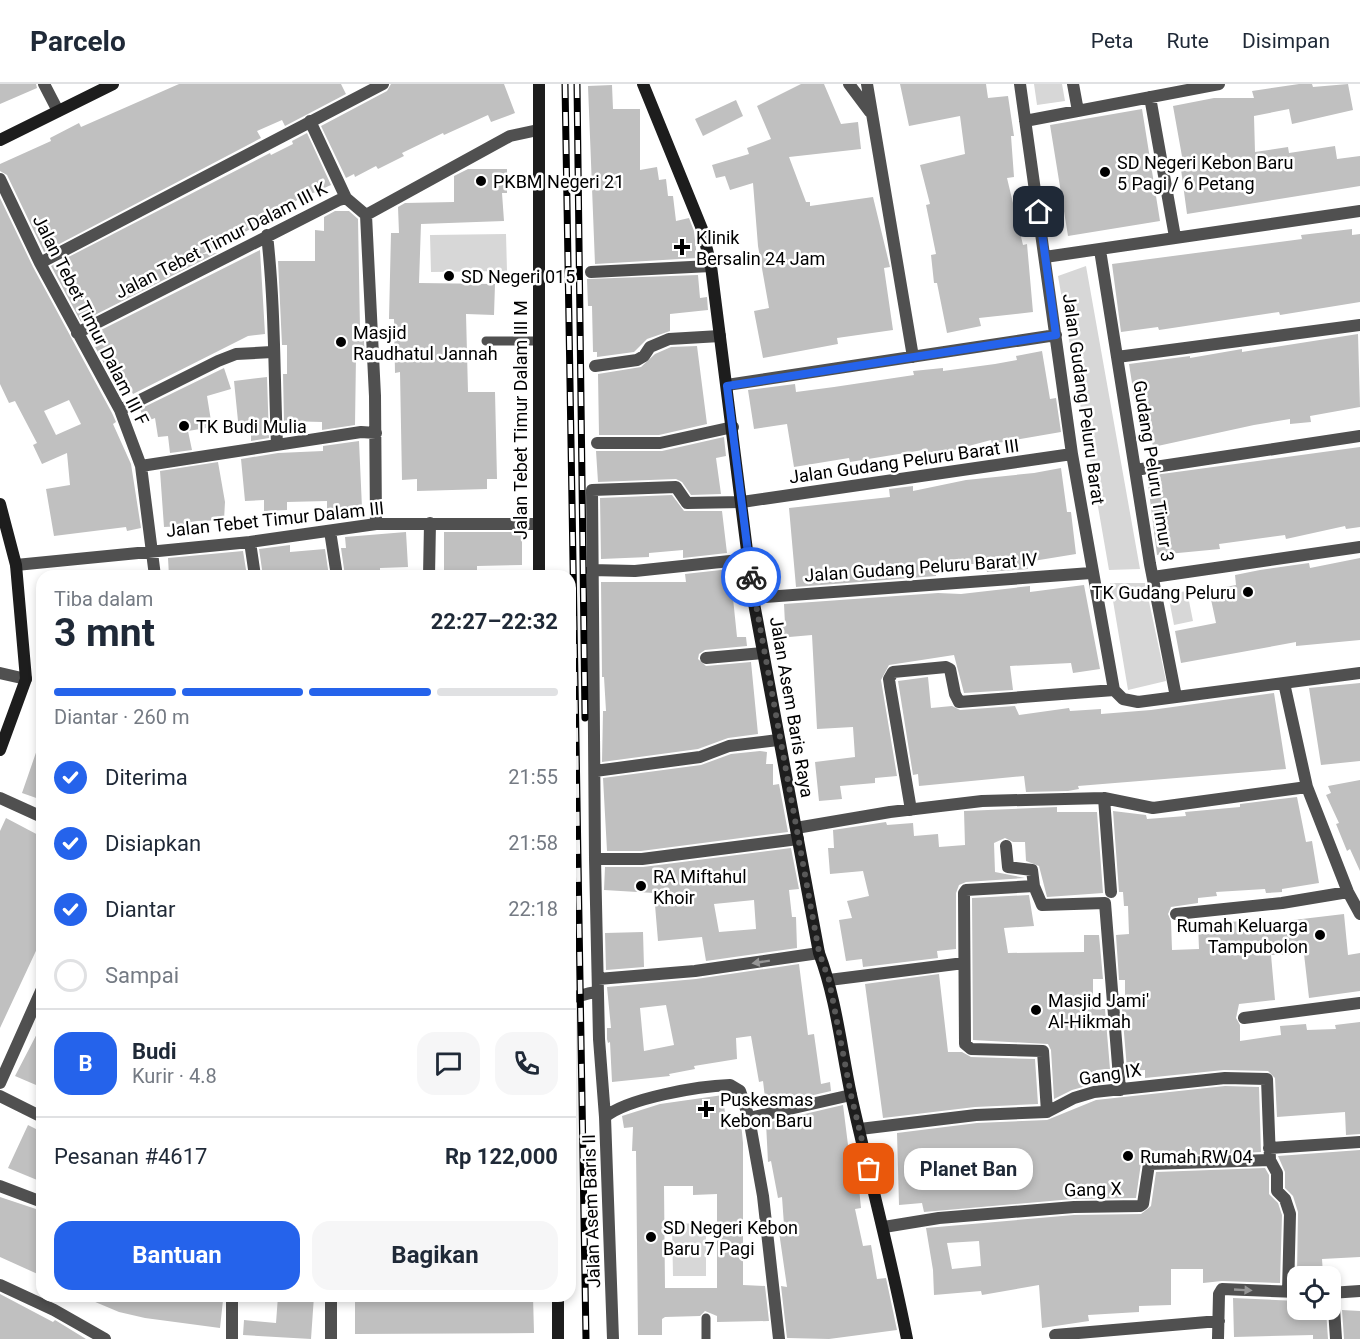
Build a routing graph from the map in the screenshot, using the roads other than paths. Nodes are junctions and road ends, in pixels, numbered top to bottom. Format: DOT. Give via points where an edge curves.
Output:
graph roads {
  1 [pos="44,84"];
  2 [pos="112,84"];
  3 [pos="383,84"];
  4 [pos="539,84"];
  5 [pos="643,84"];
  6 [pos="849,84"];
  7 [pos="867,84"];
  8 [pos="1020,84"];
  9 [pos="1073,84"];
  10 [pos="1219,84"];
  11 [pos="1150,97"];
  12 [pos="58,111"];
  13 [pos="1078,111"];
  14 [pos="870,112"];
  15 [pos="310,121"];
  16 [pos="1025,122"];
  17 [pos="538,130"];
  18 [pos="0,140"];
  19 [pos="0,179"];
  20 [pos="346,198"];
  21 [pos="1360,211"];
  22 [pos="366,215"];
  23 [pos="267,235"];
  24 [pos="1175,237"];
  25 [pos="1100,250"];
  26 [pos="1046,256"];
  27 [pos="40,263"];
  28 [pos="711,266"];
  29 [pos="591,272"];
  30 [pos="1360,325"];
  31 [pos="78,333"];
  32 [pos="1056,335"];
  33 [pos="720,336"];
  34 [pos="486,341"];
  35 [pos="538,341"];
  36 [pos="272,352"];
  37 [pos="913,357"];
  38 [pos="1117,357"];
  39 [pos="595,366"];
  40 [pos="727,386"];
  41 [pos="120,410"];
  42 [pos="733,427"];
  43 [pos="376,433"];
  44 [pos="1360,436"];
  45 [pos="597,443"];
  46 [pos="277,444"];
  47 [pos="1072,454"];
  48 [pos="141,466"];
  49 [pos="1135,470"];
  50 [pos="742,502"];
  51 [pos="0,504"];
  52 [pos="430,523"];
  53 [pos="376,524"];
  54 [pos="538,524"];
  55 [pos="330,531"];
  56 [pos="250,542"];
  57 [pos="1360,547"];
  58 [pos="152,550"];
  59 [pos="749,559"];
  60 [pos="16,565"];
  61 [pos="154,570"];
  62 [pos="254,570"];
  63 [pos="336,570"];
  64 [pos="429,570"];
  65 [pos="539,570"];
  66 [pos="591,570"];
  67 [pos="1091,573"];
  68 [pos="1153,577"];
  69 [pos="753,598"];
  70 [pos="763,653"];
  71 [pos="705,658"];
  72 [pos="1360,673"];
  73 [pos="0,674"];
  74 [pos="26,679"];
  75 [pos="1284,683"];
  76 [pos="1114,690"];
  77 [pos="1176,697"];
  78 [pos="778,740"];
  79 [pos="0,750"];
  80 [pos="595,771"];
  81 [pos="1307,787"];
  82 [pos="0,798"];
  83 [pos="1104,798"];
  84 [pos="911,810"];
  85 [pos="36,813"];
  86 [pos="797,834"];
  87 [pos="1006,846"];
  88 [pos="595,859"];
  89 [pos="1034,885"];
  90 [pos="1111,892"];
  91 [pos="1348,892"];
  92 [pos="1176,914"];
  93 [pos="1360,914"];
  94 [pos="819,952"];
  95 [pos="964,963"];
  96 [pos="829,980"];
  97 [pos="598,986"];
  98 [pos="576,997"];
  99 [pos="1360,1004"];
  100 [pos="36,1017"];
  101 [pos="1244,1018"];
  102 [pos="0,1083"];
  103 [pos="1120,1090"];
  104 [pos="851,1095"];
  105 [pos="0,1096"];
  106 [pos="1047,1112"];
  107 [pos="36,1114"];
  108 [pos="605,1117"];
  109 [pos="749,1118"];
  110 [pos="860,1129"];
  111 [pos="1360,1142"];
  112 [pos="1269,1154"];
  113 [pos="0,1186"];
  114 [pos="36,1200"];
  115 [pos="884,1227"];
  116 [pos="1292,1266"];
  117 [pos="0,1285"];
  118 [pos="1360,1291"];
  119 [pos="1287,1292"];
  120 [pos="1341,1292"];
  121 [pos="36,1302"];
  122 [pos="37,1302"];
  123 [pos="232,1302"];
  124 [pos="331,1302"];
  125 [pos="558,1302"];
  126 [pos="706,1318"];
  127 [pos="1334,1320"];
  128 [pos="1219,1321"];
  129 [pos="1055,1335"];
  130 [pos="105,1339"];
  131 [pos="232,1339"];
  132 [pos="331,1339"];
  133 [pos="558,1339"];
  134 [pos="613,1339"];
  135 [pos="706,1339"];
  136 [pos="779,1339"];
  137 [pos="908,1339"];
  138 [pos="1218,1339"];
  139 [pos="1335,1339"];
  1 -- 12 [label="street"];
  2 -- 12 [label="street"];
  3 -- 15 [label="street"];
  4 -- 17 [label="street, Jalan Tebet Timur Dalam III M"];
  5 -- 28 [label="street, Jalan Asem Baris Raya" via="702,228"];
  6 -- 14 [label="street"];
  7 -- 14 [label="street"];
  8 -- 16 [label="street, Jalan Gudang Peluru Barat"];
  9 -- 13 [label="street"];
  10 -- 11 [label="street"];
  11 -- 13 [label="street"];
  11 -- 24 [label="street"];
  12 -- 18 [label="street"];
  13 -- 16 [label="street"];
  14 -- 37 [label="street"];
  15 -- 20 [label="street"];
  15 -- 27 [label="street"];
  16 -- 26 [label="street, Jalan Gudang Peluru Barat"];
  17 -- 22 [label="street" via="510,136"];
  17 -- 35 [label="street, Jalan Tebet Timur Dalam III M"];
  19 -- 27 [label="street, Jalan Tebet Timur Dalam III F"];
  20 -- 22 [label="street, Jalan Tebet Timur Dalam III K"];
  20 -- 23 [label="street, Jalan Tebet Timur Dalam III K"];
  21 -- 24 [label="street"];
  22 -- 43 [label="street"];
  23 -- 31 [label="street, Jalan Tebet Timur Dalam III K"];
  23 -- 36 [label="street" via="273,286"];
  24 -- 25 [label="street"];
  25 -- 26 [label="street"];
  25 -- 38 [label="street, Gudang Peluru Timur 3"];
  26 -- 32 [label="street, Jalan Gudang Peluru Barat"];
  27 -- 31 [label="street, Jalan Tebet Timur Dalam III F"];
  28 -- 29 [label="street"];
  28 -- 33 [label="street, Jalan Asem Baris Raya"];
  30 -- 38 [label="street"];
  31 -- 41 [label="street, Jalan Tebet Timur Dalam III F"];
  32 -- 37 [label="street"];
  32 -- 47 [label="street, Jalan Gudang Peluru Barat"];
  33 -- 39 [label="street" via="669,339 650,347 636,360"];
  33 -- 40 [label="street, Jalan Asem Baris Raya"];
  34 -- 35 [label="lane"];
  35 -- 54 [label="street, Jalan Tebet Timur Dalam III M"];
  36 -- 41 [label="street" via="236,354"];
  36 -- 46 [label="street"];
  37 -- 40 [label="street"];
  38 -- 49 [label="street, Gudang Peluru Timur 3"];
  40 -- 42 [label="street, Jalan Asem Baris Raya"];
  41 -- 48 [label="street, Jalan Tebet Timur Dalam III F"];
  42 -- 45 [label="street" via="660,443"];
  42 -- 50 [label="street, Jalan Asem Baris Raya"];
  43 -- 46 [label="street"];
  43 -- 53 [label="street"];
  44 -- 49 [label="street"];
  46 -- 48 [label="street"];
  47 -- 50 [label="street, Jalan Gudang Peluru Barat III"];
  47 -- 67 [label="street, Jalan Gudang Peluru Barat"];
  48 -- 58 [label="street, Jalan Tebet Timur Dalam III F"];
  49 -- 68 [label="street, Gudang Peluru Timur 3"];
  50 -- 59 [label="street, Jalan Asem Baris Raya"];
  50 -- 66 [label="street, Jalan Gudang Peluru Barat III" via="687,503 676,487 596,489 591,493"];
  51 -- 60 [label="street"];
  52 -- 53 [label="street, Jalan Tebet Timur Dalam III"];
  52 -- 54 [label="street, Jalan Tebet Timur Dalam III"];
  52 -- 64 [label="street"];
  53 -- 55 [label="street, Jalan Tebet Timur Dalam III"];
  54 -- 65 [label="street, Jalan Tebet Timur Dalam III M"];
  55 -- 56 [label="street, Jalan Tebet Timur Dalam III"];
  55 -- 63 [label="street"];
  56 -- 58 [label="street, Jalan Tebet Timur Dalam III"];
  56 -- 62 [label="street"];
  57 -- 68 [label="street"];
  58 -- 60 [label="street, Jalan Tebet Timur Dalam III"];
  58 -- 61 [label="street, Jalan Tebet Timur Dalam III F"];
  59 -- 66 [label="street" via="635,571"];
  59 -- 69 [label="street, Jalan Asem Baris Raya"];
  60 -- 74 [label="street"];
  66 -- 80 [label="street"];
  67 -- 69 [label="street, Jalan Gudang Peluru Barat IV"];
  67 -- 76 [label="street, Jalan Gudang Peluru Barat"];
  68 -- 77 [label="street, Gudang Peluru Timur 3"];
  69 -- 70 [label="street, Jalan Asem Baris Raya"];
  70 -- 71 [label="street"];
  70 -- 78 [label="street, Jalan Asem Baris Raya"];
  72 -- 75 [label="street"];
  73 -- 74 [label="street"];
  74 -- 79 [label="street"];
  75 -- 77 [label="street"];
  75 -- 81 [label="street"];
  76 -- 77 [label="street" via="1123,699 1138,702"];
  76 -- 84 [label="street" via="959,702 950,669 946,667 893,672 889,679"];
  78 -- 80 [label="street" via="729,746 700,757"];
  78 -- 86 [label="street, Jalan Asem Baris Raya"];
  80 -- 88 [label="street"];
  81 -- 83 [label="street" via="1154,808"];
  81 -- 91 [label="street"];
  82 -- 85 [label="street"];
  83 -- 84 [label="street" via="982,801"];
  83 -- 90 [label="street"];
  84 -- 86 [label="street"];
  86 -- 88 [label="street" via="642,859"];
  86 -- 94 [label="street, Jalan Asem Baris Raya"];
  87 -- 89 [label="street" via="1008,867 1032,870"];
  88 -- 97 [label="street"];
  89 -- 95 [label="street" via="966,890"];
  89 -- 103 [label="street" via="1042,905 1105,903"];
  91 -- 92 [label="street"];
  91 -- 93 [label="street"];
  94 -- 96 [label="street, Jalan Asem Baris Raya"];
  94 -- 97 [label="street, one-way"];
  95 -- 96 [label="street"];
  95 -- 106 [label="street" via="966,1046 971,1050 1043,1051"];
  96 -- 104 [label="street, Jalan Asem Baris Raya"];
  97 -- 98 [label="street"];
  97 -- 108 [label="street"];
  99 -- 101 [label="street"];
  100 -- 102 [label="street"];
  103 -- 106 [label="street, Gang IX" via="1085,1094"];
  103 -- 112 [label="street, Gang IX" via="1225,1077 1263,1077 1268,1083"];
  104 -- 109 [label="street"];
  104 -- 110 [label="street, Jalan Asem Baris Raya"];
  105 -- 107 [label="street"];
  106 -- 110 [label="street, Gang IX" via="976,1114"];
  108 -- 109 [label="street, Jalan Asem Baris II" via="620,1106 642,1099 730,1084 740,1091"];
  108 -- 134 [label="street, Jalan Asem Baris II"];
  109 -- 136 [label="street, Jalan Asem Baris II" via="763,1196"];
  110 -- 115 [label="street, Jalan Asem Baris Raya"];
  111 -- 112 [label="street"];
  112 -- 115 [label="street, Gang X" via="1151,1164 1140,1206 939,1218"];
  112 -- 116 [label="street" via="1277,1173 1277,1191 1285,1199 1290,1214"];
  113 -- 114 [label="street"];
  115 -- 137 [label="street, Jalan Asem Baris Raya"];
  117 -- 121 [label="street"];
  118 -- 120 [label="street"];
  128 -- 119 [label="street, one-way" via="1219,1294 1223,1289"];
  122 -- 130 [label="street"];
  123 -- 131 [label="street"];
  124 -- 132 [label="street"];
  125 -- 133 [label="street"];
  126 -- 135 [label="lane"];
  127 -- 139 [label="street"];
  128 -- 129 [label="street"];
  128 -- 138 [label="street"];
}
